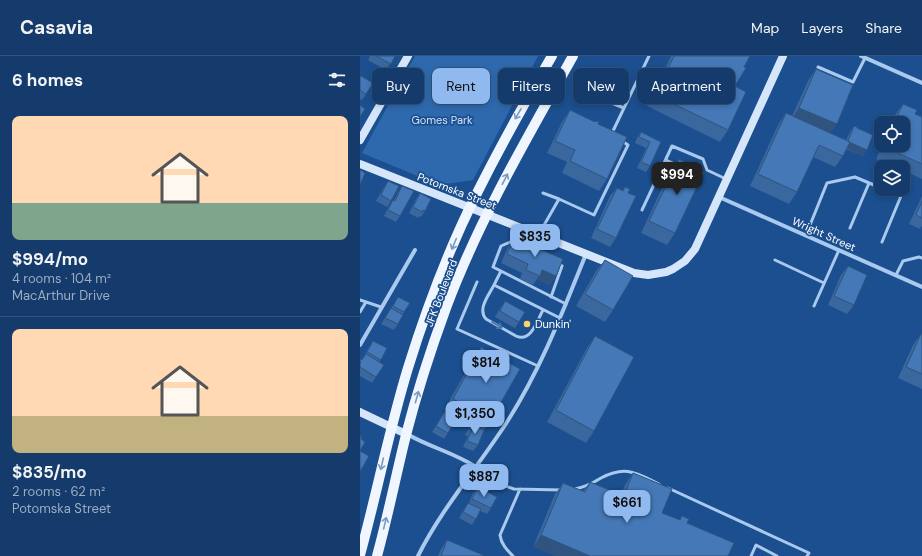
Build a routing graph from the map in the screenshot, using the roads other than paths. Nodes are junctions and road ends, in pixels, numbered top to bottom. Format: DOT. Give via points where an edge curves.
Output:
graph roads {
  1 [pos="408,56"];
  2 [pos="552,56"];
  3 [pos="573,56"];
  4 [pos="649,56"];
  5 [pos="783,56"];
  6 [pos="863,57"];
  7 [pos="818,67"];
  8 [pos="922,84"];
  9 [pos="614,104"];
  10 [pos="624,108"];
  11 [pos="607,131"];
  12 [pos="613,134"];
  13 [pos="360,140"];
  14 [pos="666,160"];
  15 [pos="360,164"];
  16 [pos="680,166"];
  17 [pos="727,179"];
  18 [pos="870,183"];
  19 [pos="874,185"];
  20 [pos="544,193"];
  21 [pos="901,196"];
  22 [pos="719,197"];
  23 [pos="559,199"];
  24 [pos="470,208"];
  25 [pos="642,210"];
  26 [pos="487,214"];
  27 [pos="850,228"];
  28 [pos="538,234"];
  29 [pos="806,235"];
  30 [pos="882,242"];
  31 [pos="517,245"];
  32 [pos="415,250"];
  33 [pos="839,250"];
  34 [pos="536,253"];
  35 [pos="586,254"];
  36 [pos="922,258"];
  37 [pos="775,260"];
  38 [pos="556,263"];
  39 [pos="501,271"];
  40 [pos="896,275"];
  41 [pos="477,282"];
  42 [pos="824,283"];
  43 [pos="494,285"];
  44 [pos="922,287"];
  45 [pos="551,297"];
  46 [pos="360,300"];
  47 [pos="366,302"];
  48 [pos="566,304"];
  49 [pos="814,306"];
  50 [pos="381,307"];
  51 [pos="543,310"];
  52 [pos="360,312"];
  53 [pos="560,318"];
  54 [pos="360,345"];
  55 [pos="538,366"];
  56 [pos="360,412"];
  57 [pos="392,426"];
  58 [pos="406,434"];
  59 [pos="476,467"];
  60 [pos="520,489"];
  61 [pos="565,490"];
  62 [pos="571,490"];
  63 [pos="360,555"];
  64 [pos="377,556"];
  65 [pos="418,556"];
  66 [pos="513,556"];
  67 [pos="751,556"];
  68 [pos="777,556"];
  69 [pos="808,556"];
  1 -- 13 [label="street"];
  2 -- 24 [label="main road, JFK Boulevard, one-way" via="507,135"];
  26 -- 3 [label="main road, JFK Boulevard, one-way"];
  4 -- 10 [label="lane"];
  5 -- 17 [label="street"];
  6 -- 7 [label="lane" via="853,82"];
  6 -- 8 [label="street"];
  9 -- 10 [label="lane"];
  10 -- 12 [label="lane"];
  11 -- 12 [label="lane"];
  12 -- 23 [label="lane" via="628,145 594,215"];
  14 -- 16 [label="lane"];
  14 -- 17 [label="lane" via="672,146 703,159 705,171"];
  14 -- 25 [label="lane"];
  15 -- 24 [label="street, Potomska Street"];
  17 -- 22 [label="street"];
  18 -- 19 [label="lane"];
  18 -- 27 [label="lane"];
  18 -- 29 [label="lane" via="855,177 827,183"];
  20 -- 23 [label="lane"];
  21 -- 30 [label="lane"];
  22 -- 29 [label="street, Wright Street"];
  22 -- 35 [label="street, Potomska Street" via="690,256 673,269 660,274 634,273"];
  23 -- 28 [label="lane"];
  24 -- 26 [label="street, Potomska Street"];
  24 -- 57 [label="main road, JFK Boulevard, one-way" via="436,289 408,367"];
  26 -- 28 [label="street, Potomska Street"];
  58 -- 26 [label="main road, JFK Boulevard, one-way" via="447,307"];
  28 -- 34 [label="lane" via="530,250"];
  28 -- 35 [label="street, Potomska Street"];
  29 -- 33 [label="street, Wright Street"];
  31 -- 39 [label="lane" via="510,242 501,246 493,267"];
  32 -- 50 [label="street"];
  33 -- 40 [label="street, Wright Street"];
  33 -- 42 [label="lane"];
  35 -- 48 [label="street"];
  36 -- 40 [label="lane" via="919,256 902,262"];
  37 -- 42 [label="lane"];
  38 -- 45 [label="lane" via="562,266"];
  39 -- 43 [label="lane"];
  39 -- 45 [label="lane"];
  40 -- 44 [label="street, Wright Street"];
  41 -- 55 [label="lane" via="457,329"];
  42 -- 49 [label="lane"];
  43 -- 51 [label="lane"];
  43 -- 51 [label="lane, one-way" via="482,309 482,315 516,336 520,338 530,334"];
  45 -- 48 [label="lane"];
  46 -- 47 [label="lane"];
  47 -- 50 [label="lane"];
  47 -- 52 [label="lane"];
  48 -- 53 [label="street"];
  50 -- 54 [label="street"];
  51 -- 53 [label="lane"];
  53 -- 55 [label="street"];
  55 -- 59 [label="street" via="508,421"];
  56 -- 57 [label="street"];
  57 -- 58 [label="street"];
  57 -- 63 [label="main road, JFK Boulevard, one-way"];
  58 -- 59 [label="street" via="462,458"];
  64 -- 58 [label="main road, JFK Boulevard, one-way"];
  59 -- 60 [label="lane" via="507,487"];
  59 -- 65 [label="street" via="444,512"];
  60 -- 61 [label="lane"];
  60 -- 66 [label="lane" via="500,536 500,540"];
  62 -- 69 [label="lane" via="587,486 611,473 632,472 809,553"];
  67 -- 68 [label="lane" via="756,545"];
}
